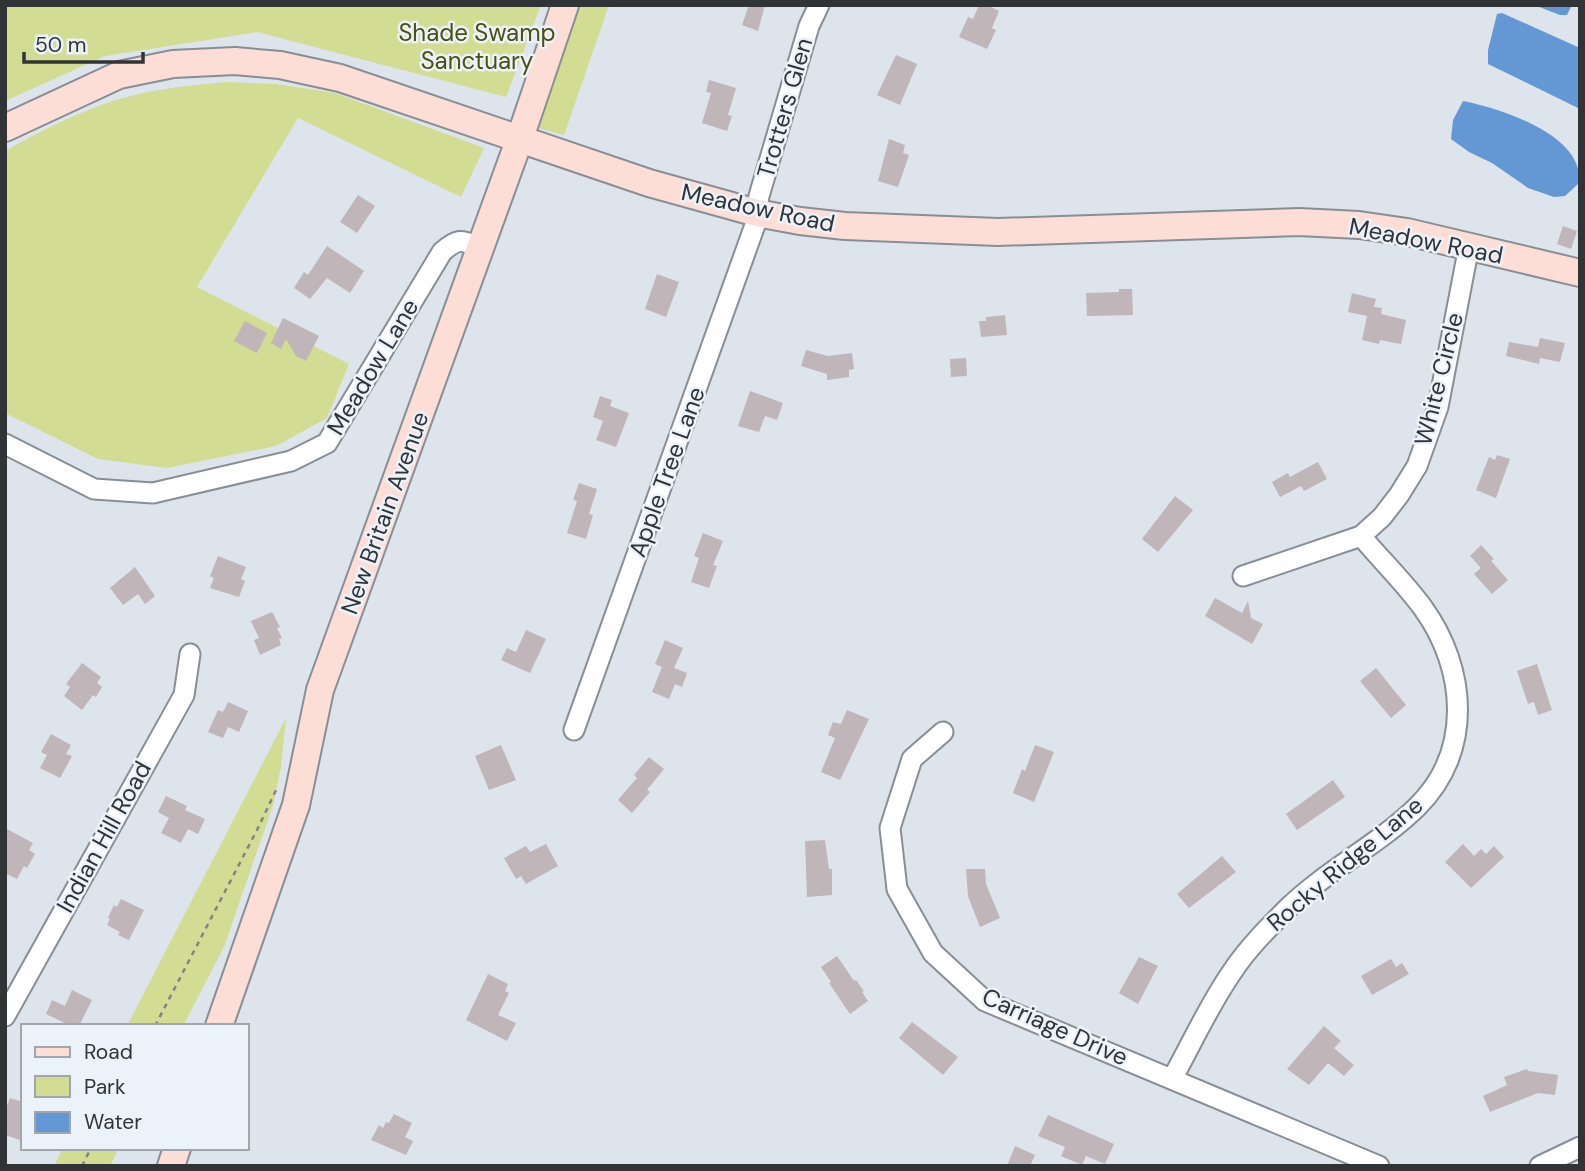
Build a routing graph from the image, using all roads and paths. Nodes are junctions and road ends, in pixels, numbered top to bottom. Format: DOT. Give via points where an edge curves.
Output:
graph roads {
  1 [pos="565,5"];
  2 [pos="819,5"];
  3 [pos="5,128"];
  4 [pos="520,138"];
  5 [pos="757,213"];
  6 [pos="1469,246"];
  7 [pos="480,247"];
  8 [pos="1580,273"];
  9 [pos="5,444"];
  10 [pos="1361,536"];
  11 [pos="1243,576"];
  12 [pos="190,654"];
  13 [pos="574,730"];
  14 [pos="943,733"];
  15 [pos="271,802"];
  16 [pos="5,1016"];
  17 [pos="156,1024"];
  18 [pos="220,1024"];
  19 [pos="1172,1079"];
  20 [pos="1580,1147"];
  21 [pos="90,1150"];
  22 [pos="82,1166"];
  23 [pos="1379,1166"];
  24 [pos="1540,1166"];
  1 -- 4 [label="street, New Britain Avenue"];
  2 -- 5 [label="street, Trotters Glen" via="809,26"];
  3 -- 4 [label="street, Meadow Road" via="119,75 173,64 235,61 340,78"];
  4 -- 5 [label="street, Meadow Road" via="649,183"];
  4 -- 7 [label="street, New Britain Avenue"];
  5 -- 6 [label="street, Meadow Road" via="845,226 998,232 1299,222 1359,225"];
  5 -- 13 [label="street, Apple Tree Lane"];
  6 -- 8 [label="street, Meadow Road"];
  6 -- 10 [label="street, White Circle" via="1430,434 1399,495"];
  7 -- 9 [label="street, Meadow Lane" via="454,241 442,252 327,443 291,461 153,494 94,489"];
  7 -- 18 [label="street, New Britain Avenue" via="320,690 296,805"];
  10 -- 11 [label="street, White Circle"];
  10 -- 19 [label="street, Rocky Ridge Lane" via="1424,609 1455,677 1459,708 1449,760 1418,806 1290,906 1260,936 1232,972"];
  12 -- 16 [label="street, Indian Hill Road" via="184,695"];
  14 -- 19 [label="street, Carriage Drive" via="912,758 890,828 897,889 933,953 985,1001"];
  15 -- 17 [label="path"];
  19 -- 23 [label="street, Carriage Drive"];
  20 -- 24 [label="street"];
  21 -- 22 [label="path"];
}
